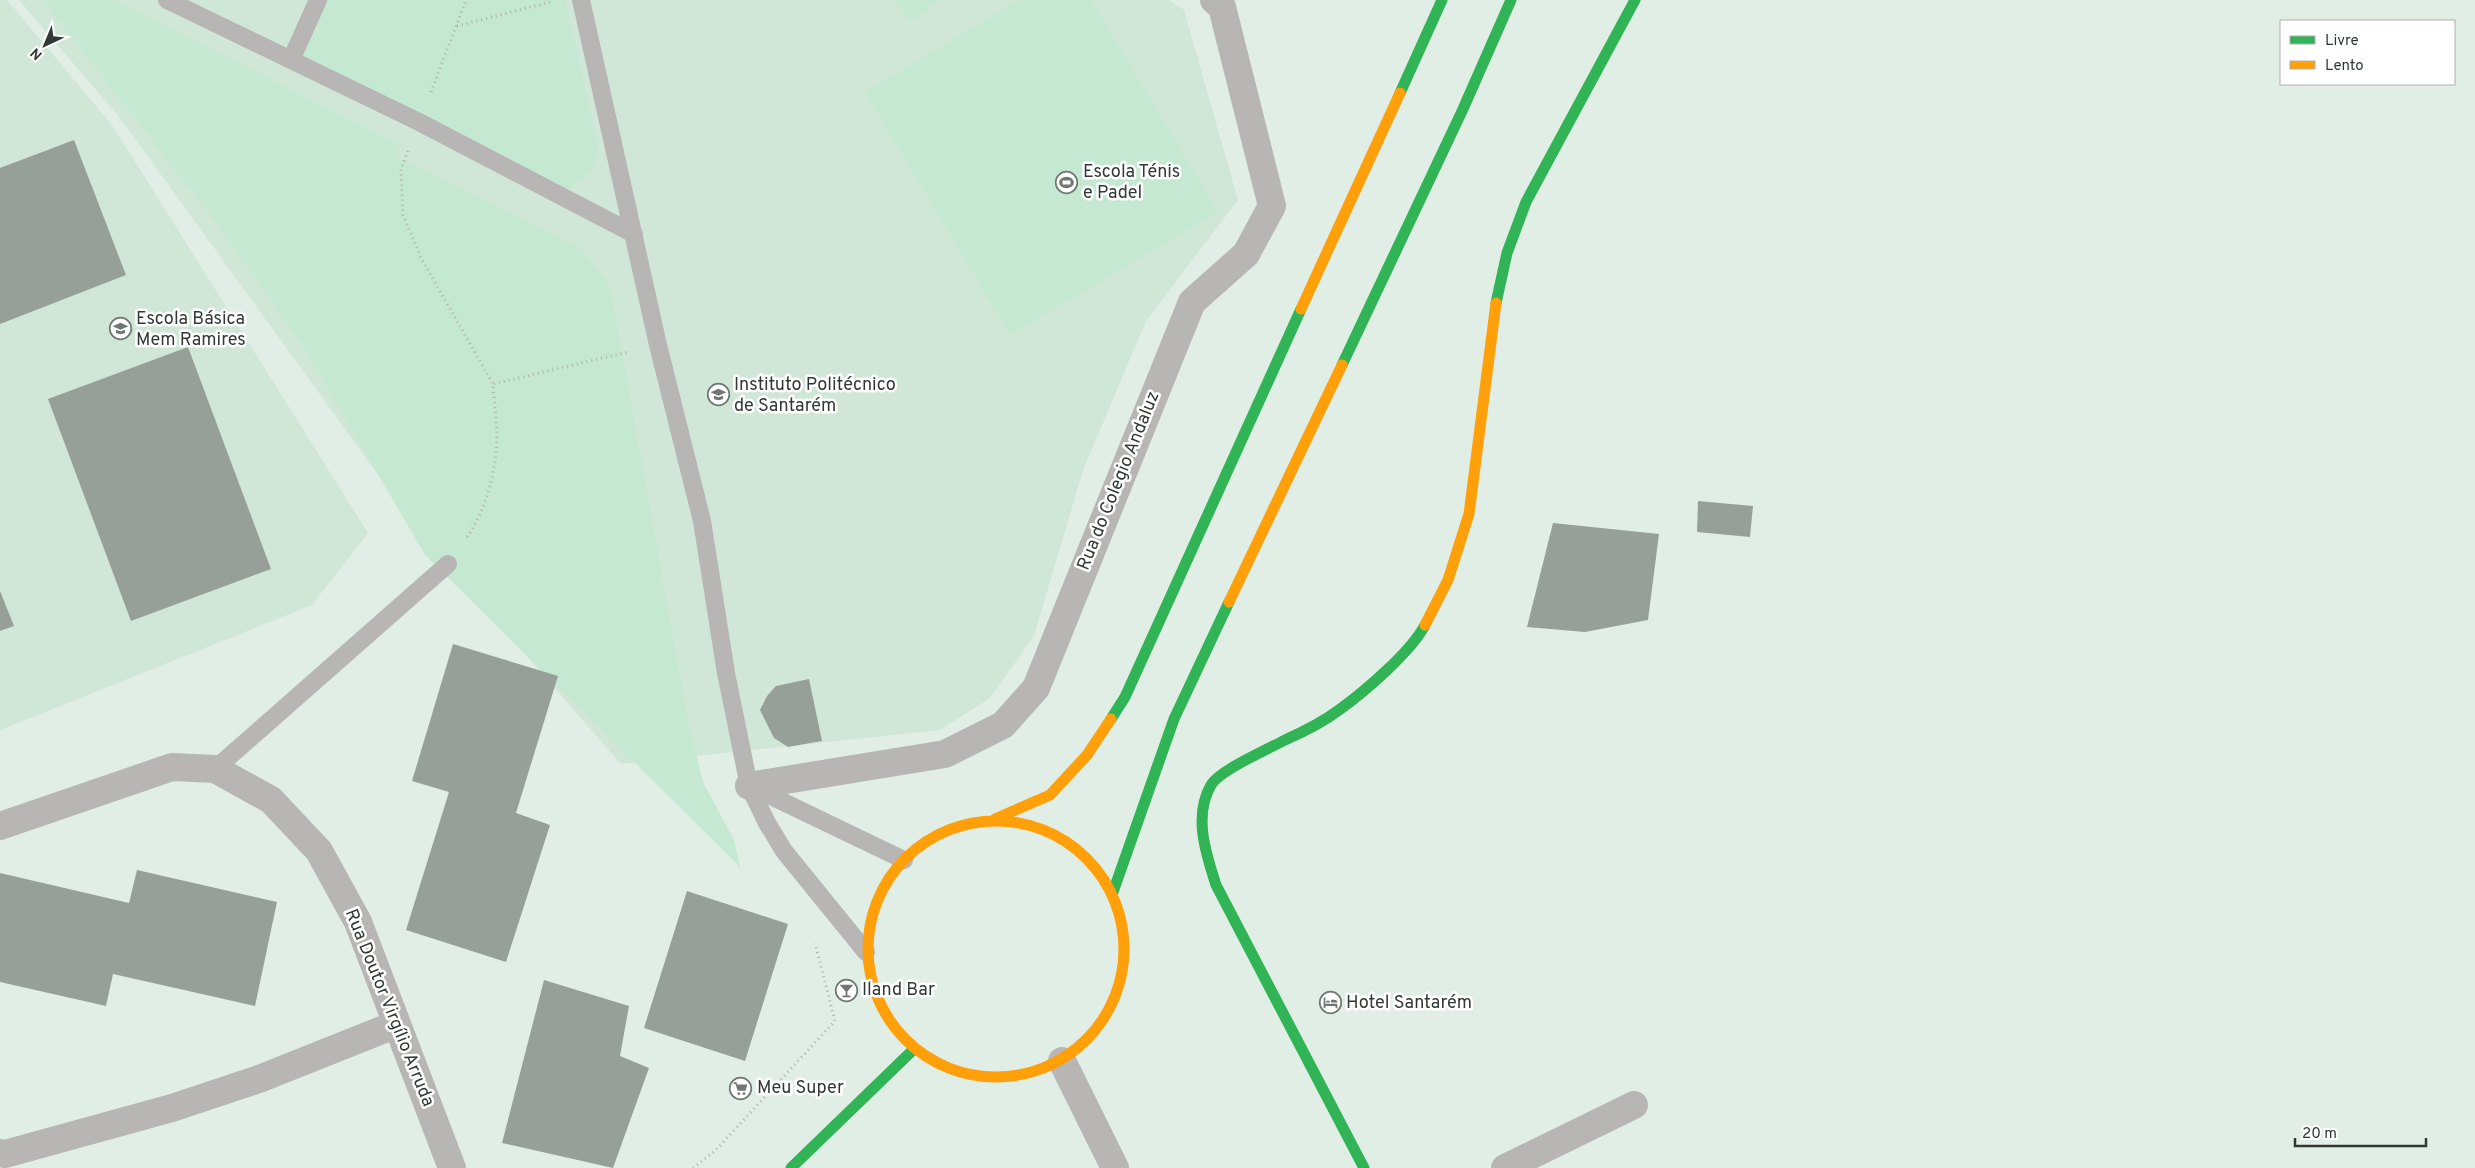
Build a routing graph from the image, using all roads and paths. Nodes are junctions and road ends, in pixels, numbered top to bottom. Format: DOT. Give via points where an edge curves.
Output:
graph roads {
  1 [pos="167,0"];
  2 [pos="318,0"];
  3 [pos="466,0"];
  4 [pos="559,0"];
  5 [pos="581,0"];
  6 [pos="1214,0"];
  7 [pos="1442,0"];
  8 [pos="1511,0"];
  9 [pos="1634,0"];
  10 [pos="456,26"];
  11 [pos="291,60"];
  12 [pos="419,122"];
  13 [pos="634,234"];
  14 [pos="658,346"];
  15 [pos="492,384"];
  16 [pos="448,564"];
  17 [pos="215,769"];
  18 [pos="749,786"];
  19 [pos="995,819"];
  20 [pos="0,826"];
  21 [pos="904,860"];
  22 [pos="1113,892"];
  23 [pos="815,942"];
  24 [pos="866,952"];
  25 [pos="397,1024"];
  26 [pos="914,1049"];
  27 [pos="1062,1061"];
  28 [pos="1634,1105"];
  29 [pos="0,1154"];
  30 [pos="452,1168"];
  31 [pos="692,1168"];
  32 [pos="791,1168"];
  33 [pos="1115,1168"];
  34 [pos="1364,1168"];
  35 [pos="1505,1168"];
  1 -- 11 [label="lane"];
  2 -- 11 [label="lane"];
  3 -- 10 [label="path"];
  4 -- 10 [label="path"];
  5 -- 13 [label="lane"];
  6 -- 18 [label="street, Rua do Colegio Andaluz" via="1222,7 1272,206 1246,254 1192,302 1036,688 1003,725 945,754"];
  7 -- 19 [label="main road" via="1125,697 1087,755 1050,795"];
  8 -- 22 [label="main road" via="1463,110 1174,719"];
  9 -- 34 [label="main road" via="1526,202 1507,253 1495,310 1469,514 1448,580 1420,634 1389,667 1338,711 1247,758 1211,784 1202,810 1204,847 1216,885"];
  10 -- 12 [label="path"];
  11 -- 12 [label="lane"];
  12 -- 13 [label="lane"];
  12 -- 15 [label="path" via="401,169 403,215 421,258"];
  13 -- 14 [label="lane"];
  14 -- 15 [label="path"];
  14 -- 18 [label="lane" via="702,521 726,673"];
  15 -- 16 [label="path" via="497,439 490,480 479,520"];
  16 -- 17 [label="lane"];
  17 -- 20 [label="street, Rua Doutor Virgílio Arruda" via="172,767"];
  17 -- 25 [label="street, Rua Doutor Virgílio Arruda" via="271,800 319,851 358,922"];
  18 -- 21 [label="lane"];
  18 -- 24 [label="lane" via="784,851"];
  19 -- 21 [label="main road" via="945,829 908,853"];
  19 -- 22 [label="main road" via="1040,826 1086,855"];
  21 -- 24 [label="main road" via="873,907"];
  22 -- 27 [label="main road" via="1126,954 1117,998 1096,1032"];
  23 -- 31 [label="path" via="835,1021 714,1152"];
  24 -- 26 [label="main road" via="866,962 884,1014"];
  25 -- 29 [label="street" via="259,1079 172,1108"];
  25 -- 30 [label="street, Rua Doutor Virgílio Arruda"];
  26 -- 27 [label="main road" via="960,1073 1020,1077"];
  26 -- 32 [label="main road"];
  27 -- 33 [label="street"];
  28 -- 35 [label="street"];
}
